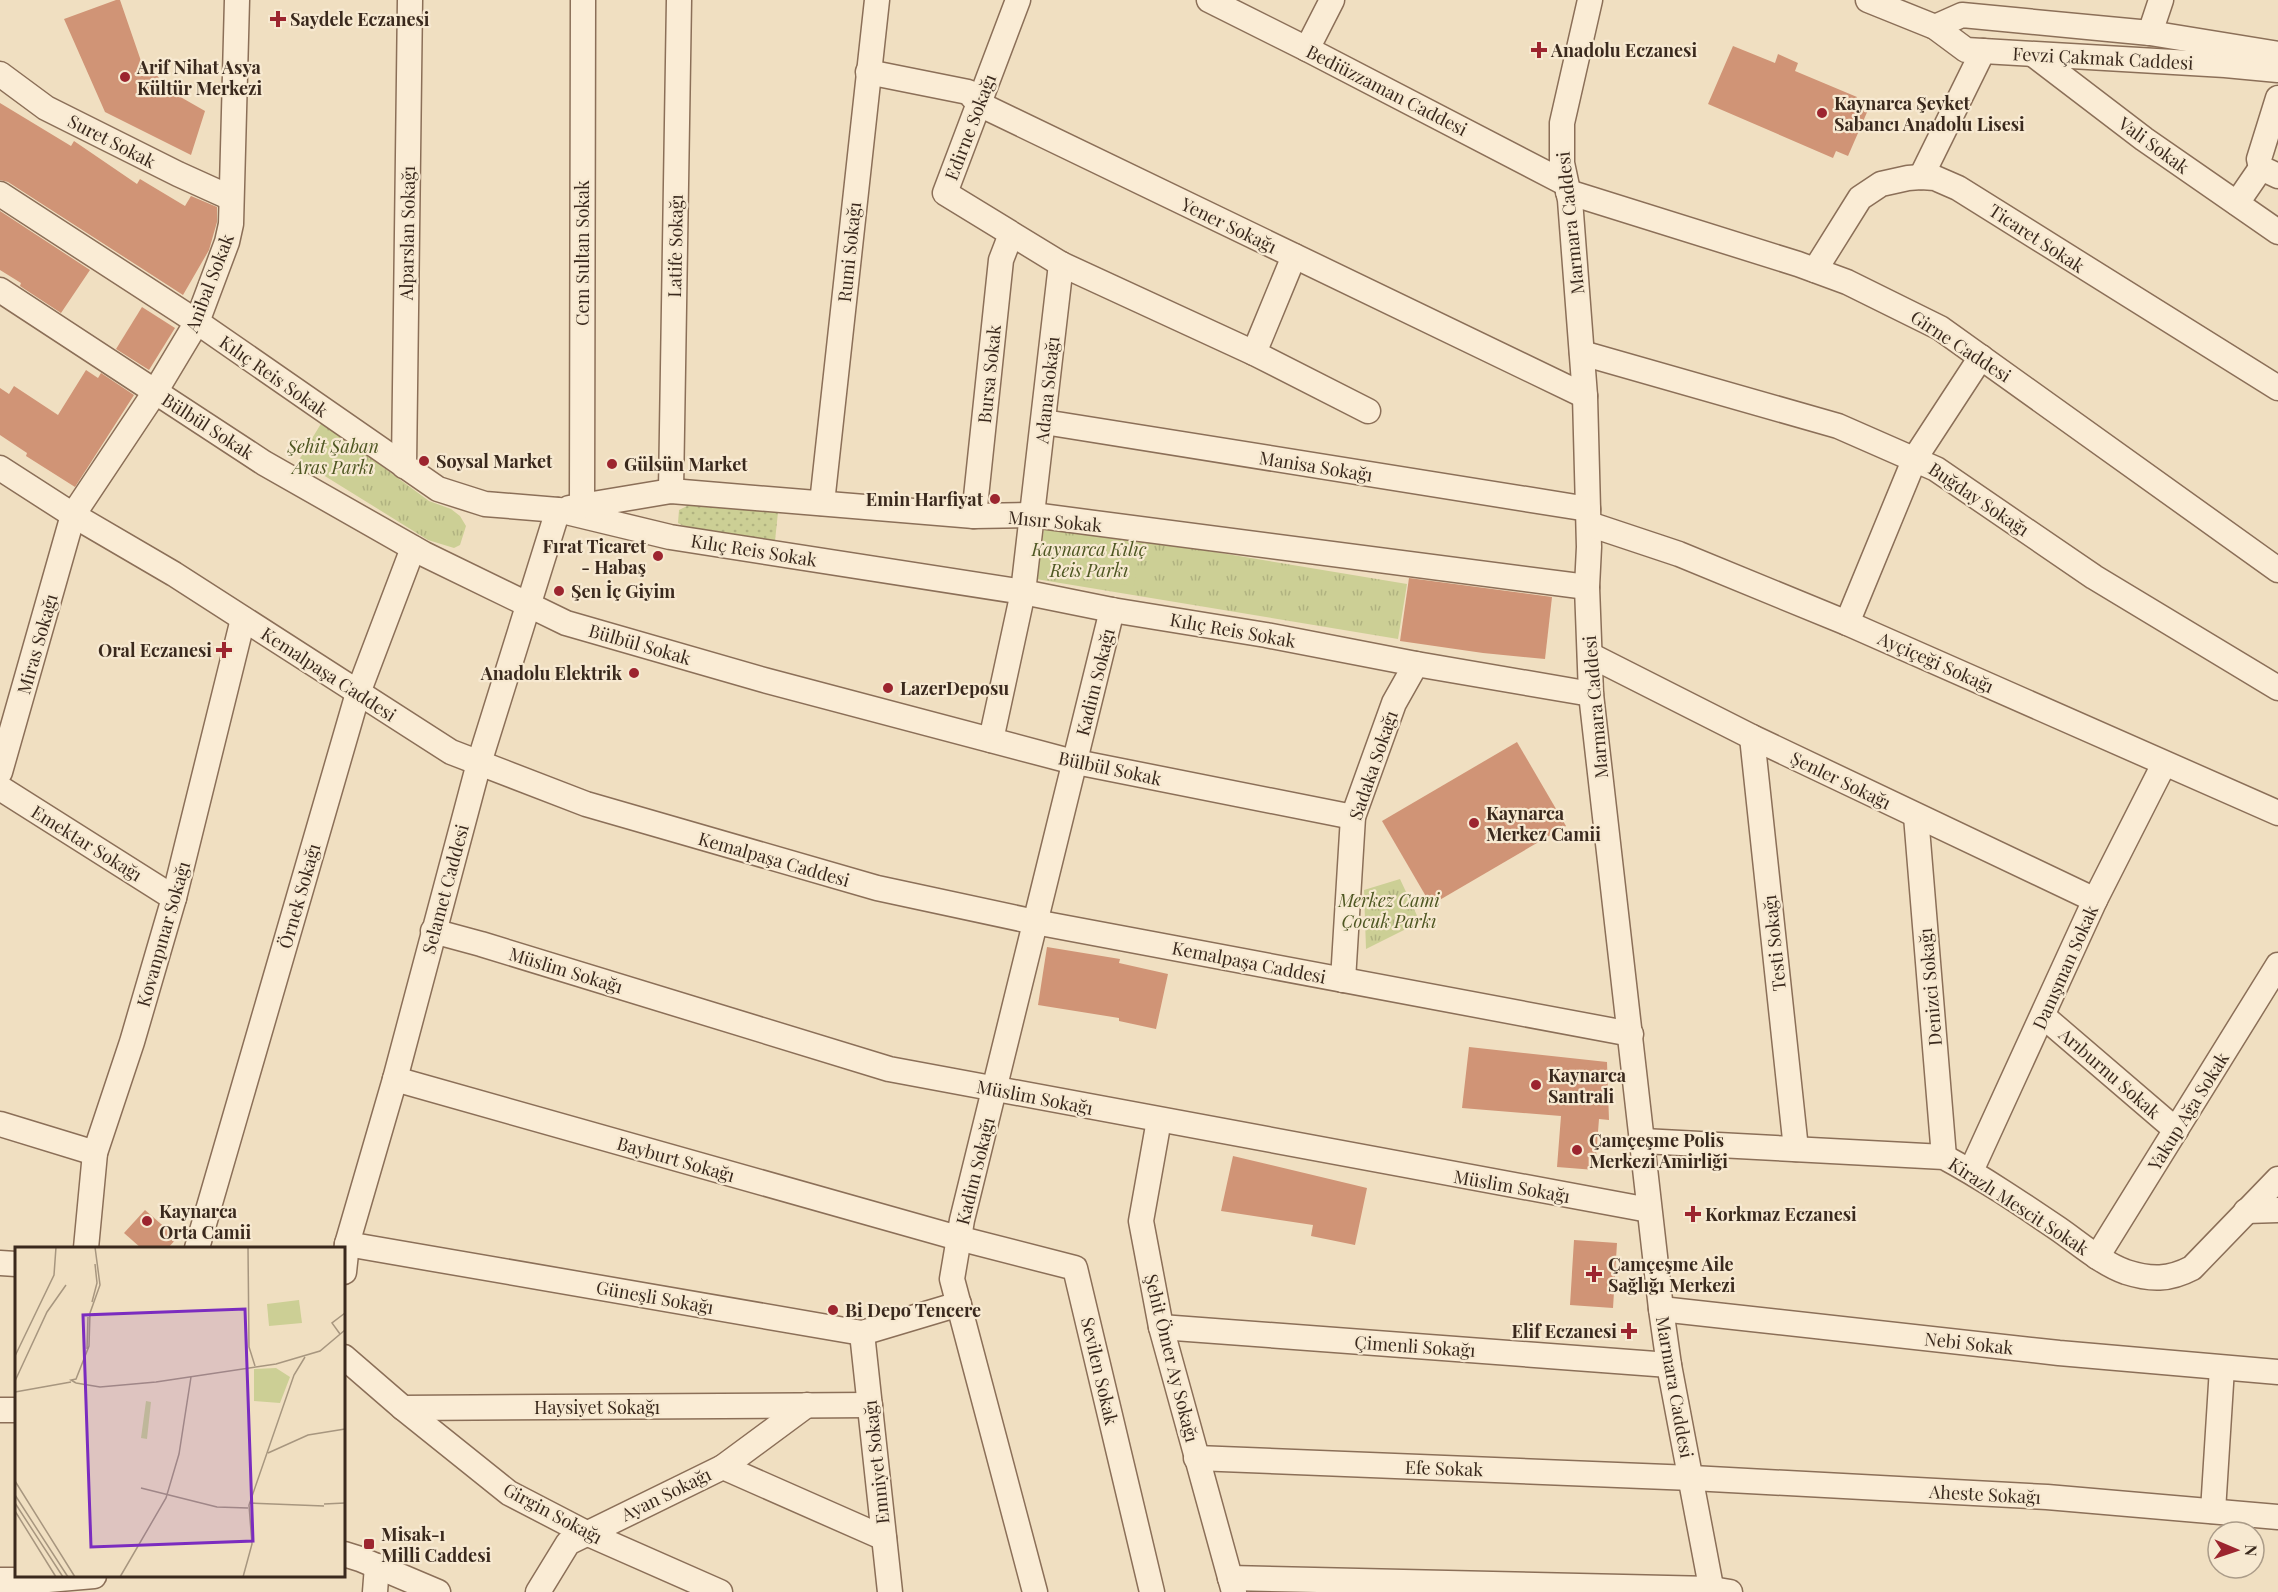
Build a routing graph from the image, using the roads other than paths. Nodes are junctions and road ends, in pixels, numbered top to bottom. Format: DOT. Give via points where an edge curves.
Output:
graph roads {
  1 [pos="237,0"];
  2 [pos="410,0"];
  3 [pos="582,0"];
  4 [pos="679,0"];
  5 [pos="878,0"];
  6 [pos="1018,0"];
  7 [pos="1209,0"];
  8 [pos="1332,0"];
  9 [pos="1590,0"];
  10 [pos="1868,0"];
  11 [pos="1947,0"];
  12 [pos="2161,0"];
  13 [pos="1935,27"];
  14 [pos="2150,33"];
  15 [pos="1307,49"];
  16 [pos="1983,51"];
  17 [pos="2278,54"];
  18 [pos="2034,55"];
  19 [pos="2278,70"];
  20 [pos="868,72"];
  21 [pos="0,74"];
  22 [pos="2278,98"];
  23 [pos="979,104"];
  24 [pos="2270,172"];
  25 [pos="1922,177"];
  26 [pos="1566,187"];
  27 [pos="0,194"];
  28 [pos="231,198"];
  29 [pos="2237,203"];
  30 [pos="2278,232"];
  31 [pos="1011,234"];
  32 [pos="1294,256"];
  33 [pos="1061,264"];
  34 [pos="1815,270"];
  35 [pos="0,290"];
  36 [pos="197,322"];
  37 [pos="1254,353"];
  38 [pos="1582,353"];
  39 [pos="1981,357"];
  40 [pos="2278,388"];
  41 [pos="155,392"];
  42 [pos="1585,396"];
  43 [pos="1368,411"];
  44 [pos="1044,422"];
  45 [pos="1915,458"];
  46 [pos="404,466"];
  47 [pos="0,468"];
  48 [pos="671,491"];
  49 [pos="822,503"];
  50 [pos="582,506"];
  51 [pos="558,510"];
  52 [pos="74,515"];
  53 [pos="1033,515"];
  54 [pos="974,516"];
  55 [pos="1589,517"];
  56 [pos="413,548"];
  57 [pos="2278,570"];
  58 [pos="1587,587"];
  59 [pos="1023,592"];
  60 [pos="527,604"];
  61 [pos="1113,610"];
  62 [pos="243,619"];
  63 [pos="1847,623"];
  64 [pos="1590,656"];
  65 [pos="1416,664"];
  66 [pos="2278,688"];
  67 [pos="358,693"];
  68 [pos="1591,694"];
  69 [pos="1752,737"];
  70 [pos="991,740"];
  71 [pos="1075,762"];
  72 [pos="479,763"];
  73 [pos="2164,764"];
  74 [pos="0,772"];
  75 [pos="0,788"];
  76 [pos="2278,813"];
  77 [pos="1916,816"];
  78 [pos="1353,817"];
  79 [pos="174,898"];
  80 [pos="2096,900"];
  81 [pos="1035,922"];
  82 [pos="433,931"];
  83 [pos="2278,965"];
  84 [pos="1343,980"];
  85 [pos="2043,1016"];
  86 [pos="1630,1034"];
  87 [pos="395,1079"];
  88 [pos="995,1089"];
  89 [pos="1159,1120"];
  90 [pos="0,1124"];
  91 [pos="2176,1130"];
  92 [pos="1643,1142"];
  93 [pos="1796,1149"];
  94 [pos="95,1154"];
  95 [pos="1944,1157"];
  96 [pos="1971,1172"];
  97 [pos="2278,1179"];
  98 [pos="1649,1210"];
  99 [pos="2246,1210"];
  100 [pos="2278,1210"];
  101 [pos="958,1238"];
  102 [pos="348,1244"];
  103 [pos="86,1247"];
  104 [pos="197,1247"];
  105 [pos="2097,1257"];
  106 [pos="0,1263"];
  107 [pos="15,1264"];
  108 [pos="345,1265"];
  109 [pos="959,1304"];
  110 [pos="1661,1309"];
  111 [pos="1161,1327"];
  112 [pos="862,1333"];
  113 [pos="345,1358"];
  114 [pos="1669,1365"];
  115 [pos="2222,1368"];
  116 [pos="2278,1372"];
  117 [pos="807,1405"];
  118 [pos="870,1405"];
  119 [pos="403,1408"];
  120 [pos="1197,1458"];
  121 [pos="723,1467"];
  122 [pos="1692,1478"];
  123 [pos="2213,1511"];
  124 [pos="2278,1517"];
  125 [pos="586,1533"];
  126 [pos="884,1538"];
  127 [pos="345,1554"];
  128 [pos="376,1566"];
  129 [pos="76,1577"];
  130 [pos="0,1580"];
  131 [pos="1232,1585"];
  132 [pos="1718,1591"];
  133 [pos="375,1592"];
  134 [pos="438,1592"];
  135 [pos="538,1592"];
  136 [pos="720,1592"];
  137 [pos="890,1592"];
  138 [pos="1035,1592"];
  139 [pos="1152,1592"];
  1 -- 28 [label="street, Anibal Sokak"];
  2 -- 46 [label="street, Alparslan Sokağı"];
  3 -- 50 [label="street, Cem Sultan Sokak"];
  4 -- 48 [label="street, Latife Sokağı"];
  5 -- 20 [label="street, Rumi Sokağı"];
  6 -- 23 [label="street, Edirne Sokağı"];
  7 -- 15 [label="street, Bediüzzaman Caddesi"];
  8 -- 15 [label="street"];
  9 -- 26 [label="street, Marmara Caddesi" via="1562,123"];
  10 -- 13 [label="street, Fevzi Çakmak Caddesi"];
  11 -- 13 [label="street"];
  12 -- 14 [label="street"];
  13 -- 14 [label="street, Fevzi Çakmak Caddesi" via="1962,15"];
  13 -- 16 [label="street, Fevzi Çakmak Caddesi" via="1966,50"];
  14 -- 17 [label="street, Fevzi Çakmak Caddesi"];
  15 -- 26 [label="street, Bediüzzaman Caddesi"];
  16 -- 18 [label="street, Fevzi Çakmak Caddesi"];
  16 -- 25 [label="street"];
  18 -- 19 [label="street, Fevzi Çakmak Caddesi"];
  18 -- 29 [label="street, Vali Sokak" via="2144,139"];
  20 -- 23 [label="street, Yener Sokağı" via="968,92"];
  20 -- 49 [label="street, Rumi Sokağı"];
  21 -- 28 [label="street, Suret Sokak" via="46,108"];
  22 -- 24 [label="street" via="2259,159"];
  23 -- 31 [label="street, Edirne Sokağı" via="945,193"];
  23 -- 32 [label="street, Yener Sokağı"];
  24 -- 29 [label="street"];
  25 -- 34 [label="street, Ticaret Sokak" via="1881,184 1860,198"];
  25 -- 40 [label="street, Ticaret Sokak" via="1959,188"];
  26 -- 34 [label="street, Girne Caddesi"];
  26 -- 38 [label="street, Marmara Caddesi"];
  27 -- 36 [label="street, Kılıç Reis Sokak"];
  28 -- 36 [label="street, Anibal Sokak" via="227,242"];
  29 -- 30 [label="street, Vali Sokak"];
  31 -- 33 [label="street, Edirne Sokağı"];
  31 -- 54 [label="street, Bursa Sokak" via="1001,260"];
  32 -- 37 [label="street"];
  32 -- 42 [label="street, Yener Sokağı"];
  33 -- 37 [label="street, Edirne Sokağı"];
  33 -- 44 [label="street, Adana Sokağı"];
  34 -- 39 [label="street, Girne Caddesi" via="1898,305"];
  35 -- 41 [label="street, Bülbül Sokak"];
  36 -- 41 [label="street, Anibal Sokak"];
  36 -- 46 [label="street, Kılıç Reis Sokak"];
  37 -- 43 [label="street, Edirne Sokağı"];
  38 -- 42 [label="street, Marmara Caddesi"];
  38 -- 45 [label="street, Buğday Sokağı" via="1838,426"];
  39 -- 45 [label="street"];
  39 -- 57 [label="street, Girne Caddesi"];
  41 -- 52 [label="street, Anibal Sokak"];
  41 -- 56 [label="street, Bülbül Sokak" via="264,463"];
  42 -- 55 [label="street, Marmara Caddesi"];
  44 -- 53 [label="street, Adana Sokağı"];
  44 -- 55 [label="street, Manisa Sokağı"];
  45 -- 63 [label="street"];
  45 -- 66 [label="street, Buğday Sokağı" via="2094,577"];
  46 -- 51 [label="street, Kılıç Reis Sokak" via="438,489 485,504"];
  47 -- 52 [label="street, Kemalpaşa Caddesi"];
  48 -- 49 [label="street, Mısır Sokak"];
  48 -- 50 [label="street, Mısır Sokak"];
  49 -- 54 [label="street, Mısır Sokak"];
  50 -- 51 [label="street, Mısır Sokak"];
  51 -- 59 [label="street, Kılıç Reis Sokak" via="670,537"];
  51 -- 60 [label="street, Selamet Caddesi"];
  52 -- 62 [label="street, Kemalpaşa Caddesi"];
  52 -- 74 [label="street, Miras Sokağı"];
  53 -- 54 [label="street, Mısır Sokak"];
  53 -- 58 [label="street, Mısır Sokak"];
  53 -- 59 [label="street, Adana Sokağı"];
  55 -- 58 [label="street, Marmara Caddesi"];
  55 -- 63 [label="street, Ayçiçeği Sokağı"];
  56 -- 60 [label="street, Bülbül Sokak"];
  56 -- 67 [label="street, Örnek Sokağı"];
  58 -- 64 [label="street, Marmara Caddesi"];
  59 -- 61 [label="street, Kılıç Reis Sokak"];
  59 -- 70 [label="street, Adana Sokağı"];
  60 -- 70 [label="street, Bülbül Sokak" via="566,623"];
  60 -- 72 [label="street, Selamet Caddesi"];
  61 -- 65 [label="street, Kılıç Reis Sokak"];
  61 -- 71 [label="street, Kadim Sokağı"];
  62 -- 67 [label="street, Kemalpaşa Caddesi"];
  62 -- 79 [label="street, Kovanpınar Sokağı"];
  63 -- 73 [label="street, Ayçiçeği Sokağı"];
  64 -- 68 [label="street, Marmara Caddesi"];
  64 -- 69 [label="street, Şenler Sokağı"];
  65 -- 68 [label="street, Kılıç Reis Sokak"];
  65 -- 78 [label="street, Sadaka Sokağı" via="1394,703"];
  67 -- 72 [label="street, Kemalpaşa Caddesi" via="451,752"];
  67 -- 104 [label="street, Örnek Sokağı"];
  68 -- 86 [label="street, Marmara Caddesi"];
  69 -- 77 [label="street, Şenler Sokağı"];
  69 -- 93 [label="street, Testi Sokağı"];
  70 -- 71 [label="street, Bülbül Sokak"];
  71 -- 78 [label="street, Bülbül Sokak"];
  71 -- 81 [label="street, Kadim Sokağı"];
  72 -- 81 [label="street, Kemalpaşa Caddesi" via="586,804 877,888"];
  72 -- 82 [label="street, Selamet Caddesi"];
  73 -- 76 [label="street, Ayçiçeği Sokağı"];
  73 -- 80 [label="street, Danışman Sokak"];
  75 -- 79 [label="street, Emektar Sokağı"];
  77 -- 80 [label="street, Şenler Sokağı"];
  77 -- 95 [label="street, Denizci Sokağı"];
  78 -- 84 [label="street, Sadaka Sokağı"];
  79 -- 94 [label="street, Kovanpınar Sokağı"];
  80 -- 85 [label="street, Danışman Sokak"];
  81 -- 84 [label="street, Kemalpaşa Caddesi"];
  81 -- 88 [label="street, Kadim Sokağı"];
  82 -- 87 [label="street, Selamet Caddesi"];
  82 -- 88 [label="street, Müslim Sokağı" via="889,1069"];
  83 -- 91 [label="street, Yakup Ağa Sokak"];
  84 -- 86 [label="street, Kemalpaşa Caddesi"];
  85 -- 91 [label="street, Arıburnu Sokak"];
  85 -- 96 [label="street, Danışman Sokak"];
  86 -- 92 [label="street, Marmara Caddesi"];
  87 -- 101 [label="street, Bayburt Sokağı"];
  87 -- 102 [label="street, Selamet Caddesi"];
  88 -- 89 [label="street, Müslim Sokağı"];
  88 -- 101 [label="street, Kadim Sokağı"];
  89 -- 98 [label="street, Müslim Sokağı"];
  89 -- 111 [label="street, Şehit Ömer Ay Sokağı" via="1141,1221"];
  90 -- 94 [label="street"];
  91 -- 105 [label="street, Yakup Ağa Sokak"];
  92 -- 93 [label="street, Kirazlı Mescit Sokak"];
  92 -- 98 [label="street, Marmara Caddesi"];
  93 -- 95 [label="street, Kirazlı Mescit Sokak"];
  94 -- 103 [label="street, Kovanpınar Sokağı"];
  95 -- 96 [label="street, Kirazlı Mescit Sokak"];
  96 -- 105 [label="street, Kirazlı Mescit Sokak"];
  97 -- 99 [label="street, Kirazlı Mescit Sokak"];
  98 -- 110 [label="street, Marmara Caddesi"];
  99 -- 100 [label="street"];
  99 -- 105 [label="street, Kirazlı Mescit Sokak" via="2192,1268 2175,1277 2151,1278 2125,1272"];
  101 -- 109 [label="street, Kadim Sokağı" via="952,1279"];
  101 -- 139 [label="street, Sevilen Sokak" via="1076,1268"];
  102 -- 108 [label="street, Selamet Caddesi"];
  102 -- 112 [label="street, Güneşli Sokağı"];
  106 -- 107 [label="street"];
  109 -- 112 [label="street, Güneşli Sokağı"];
  109 -- 138 [label="street, Kadim Sokağı"];
  110 -- 114 [label="street, Marmara Caddesi"];
  110 -- 115 [label="street, Nebi Sokak"];
  111 -- 114 [label="street, Çimenli Sokağı"];
  111 -- 120 [label="street, Şehit Ömer Ay Sokağı"];
  112 -- 118 [label="street, Emniyet Sokağı"];
  113 -- 119 [label="street"];
  114 -- 122 [label="street, Marmara Caddesi"];
  115 -- 116 [label="street, Nebi Sokak"];
  115 -- 123 [label="street"];
  117 -- 118 [label="street, Haysiyet Sokağı"];
  117 -- 119 [label="street, Haysiyet Sokağı"];
  117 -- 121 [label="street"];
  118 -- 126 [label="street, Emniyet Sokağı"];
  119 -- 125 [label="street, Girgin Sokağı" via="509,1493"];
  120 -- 122 [label="street, Efe Sokak"];
  120 -- 131 [label="street, Şehit Ömer Ay Sokağı"];
  121 -- 125 [label="street, Ayan Sokağı"];
  121 -- 126 [label="street, Ayan Sokağı"];
  122 -- 123 [label="street, Aheste Sokağı" via="2047,1497"];
  122 -- 132 [label="street, Marmara Caddesi"];
  123 -- 124 [label="street, Aheste Sokağı"];
  125 -- 135 [label="street, Ayan Sokağı" via="568,1543"];
  125 -- 136 [label="street, Girgin Sokağı"];
  126 -- 137 [label="street, Emniyet Sokağı"];
  127 -- 128 [label="street"];
  128 -- 133 [label="street"];
  128 -- 134 [label="street"];
  129 -- 130 [label="street"];
  131 -- 132 [label="street"];
}
